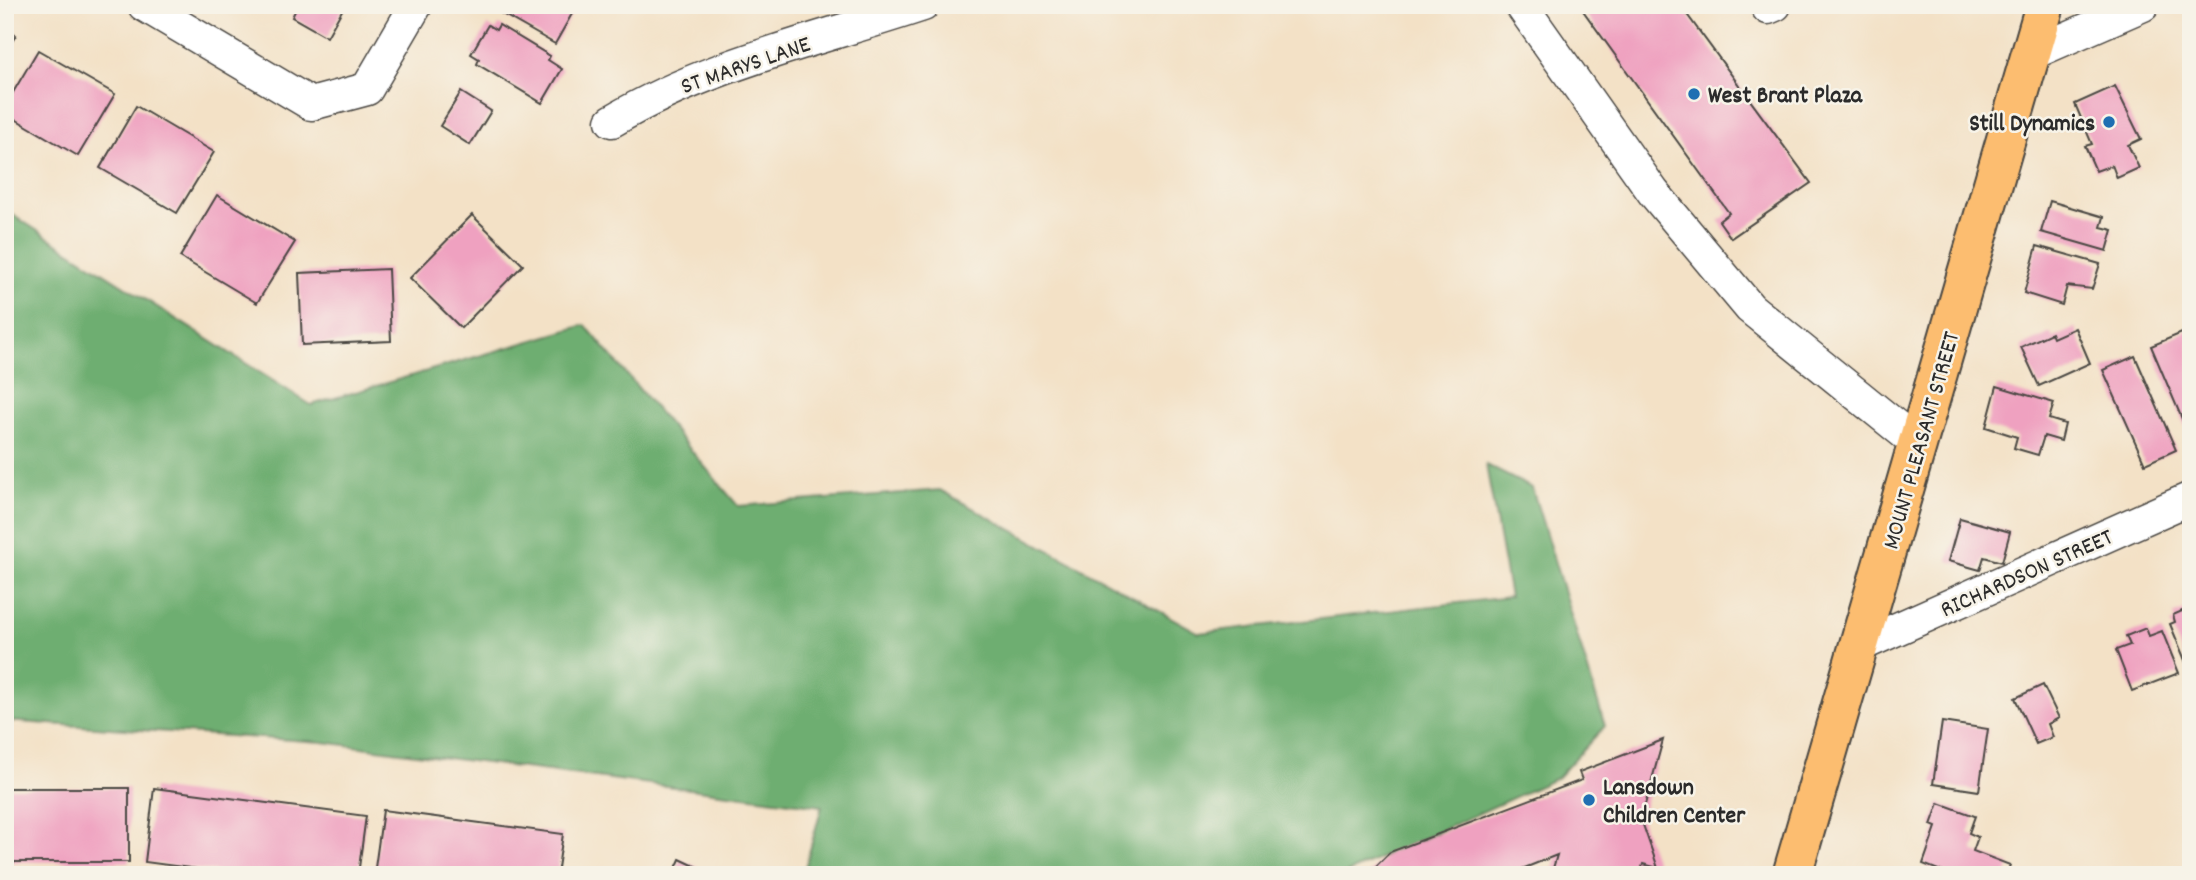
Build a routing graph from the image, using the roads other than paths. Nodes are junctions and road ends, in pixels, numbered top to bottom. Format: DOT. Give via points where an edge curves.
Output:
graph roads {
  1 [pos="144,5"];
  2 [pos="416,5"];
  3 [pos="923,5"];
  4 [pos="1521,5"];
  5 [pos="2045,5"];
  6 [pos="2143,5"];
  7 [pos="2033,53"];
  8 [pos="612,121"];
  9 [pos="1918,444"];
  10 [pos="2191,498"];
  11 [pos="1861,645"];
  12 [pos="1792,875"];
  1 -- 2 [label="street" via="312,104 367,89"];
  3 -- 8 [label="street, ST MARYS LANE" via="718,69"];
  4 -- 9 [label="street" via="1653,192 1741,298"];
  5 -- 7 [label="main road, MOUNT PLEASANT STREET"];
  6 -- 7 [label="street"];
  7 -- 9 [label="main road, MOUNT PLEASANT STREET"];
  9 -- 11 [label="main road, MOUNT PLEASANT STREET"];
  10 -- 11 [label="street, RICHARDSON STREET"];
  11 -- 12 [label="main road, MOUNT PLEASANT STREET"];
}
